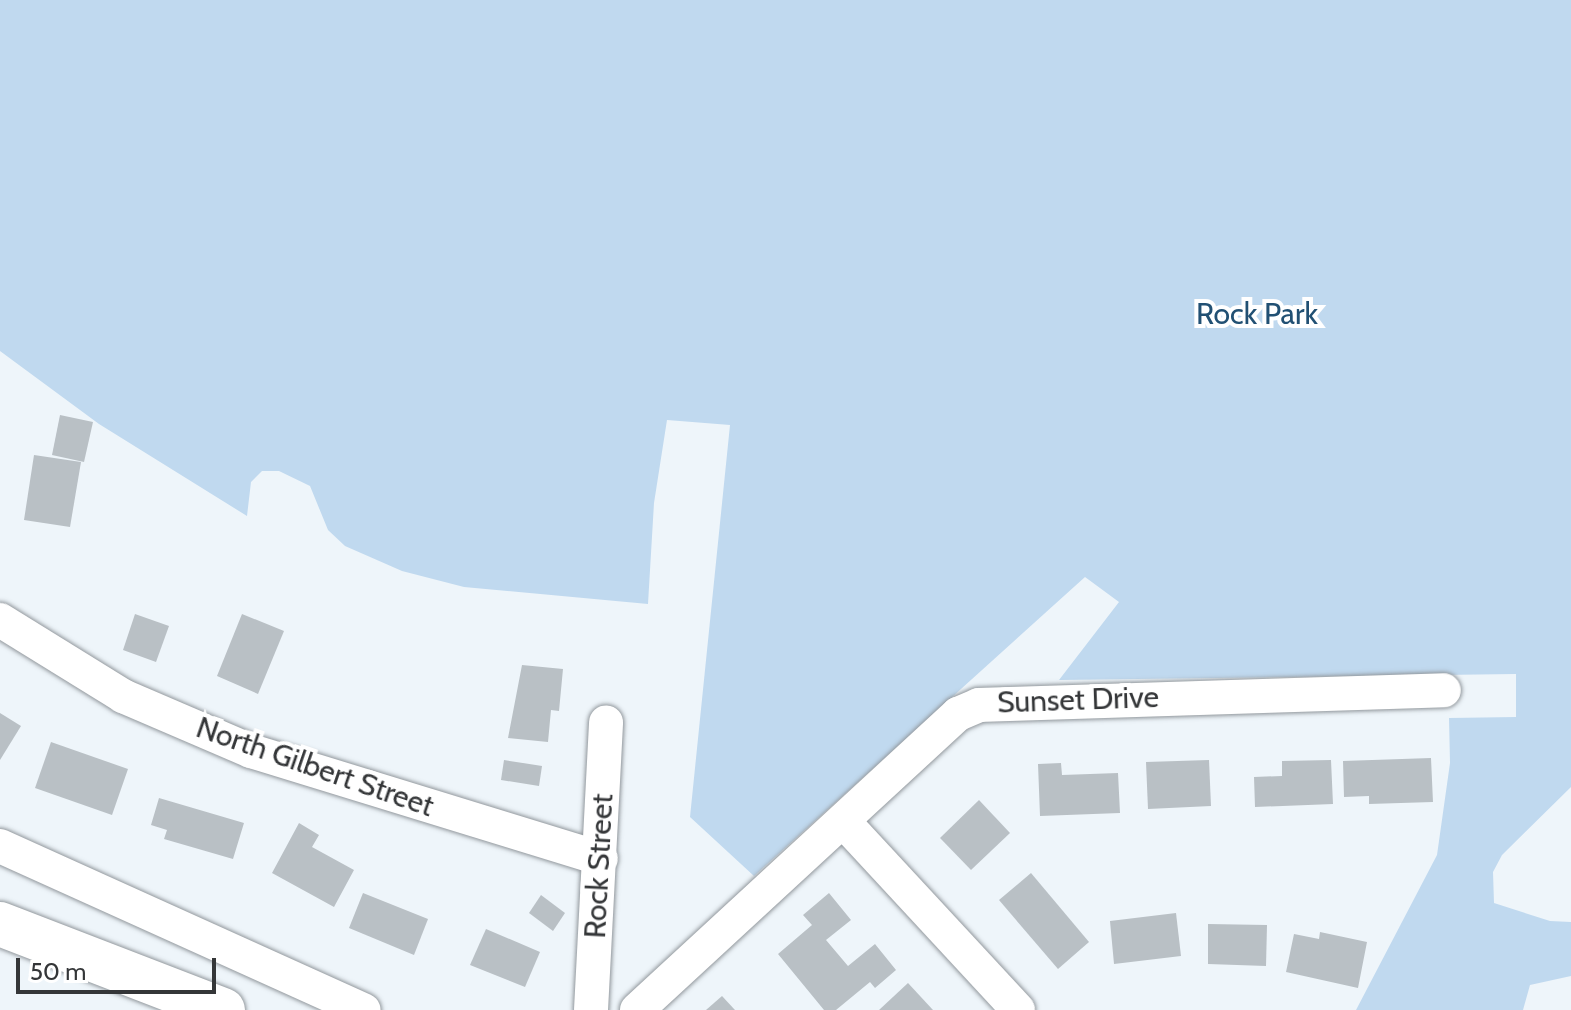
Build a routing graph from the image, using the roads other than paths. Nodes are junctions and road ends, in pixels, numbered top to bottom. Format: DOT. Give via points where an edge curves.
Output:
graph roads {
  1 [pos="0,620"];
  2 [pos="1444,690"];
  3 [pos="606,722"];
  4 [pos="844,822"];
  5 [pos="0,846"];
  6 [pos="601,859"];
  7 [pos="0,924"];
  8 [pos="223,1010"];
  9 [pos="364,1010"];
  10 [pos="591,1010"];
  11 [pos="637,1010"];
  12 [pos="1018,1010"];
  1 -- 6 [label="street, North Gilbert Street" via="123,696 251,751"];
  2 -- 4 [label="street, Sunset Drive" via="979,705 958,714"];
  3 -- 6 [label="street, Rock Street"];
  4 -- 11 [label="street, Sunset Drive"];
  4 -- 12 [label="street"];
  5 -- 9 [label="street"];
  6 -- 10 [label="street, Rock Street"];
  7 -- 8 [label="main road"];
}
